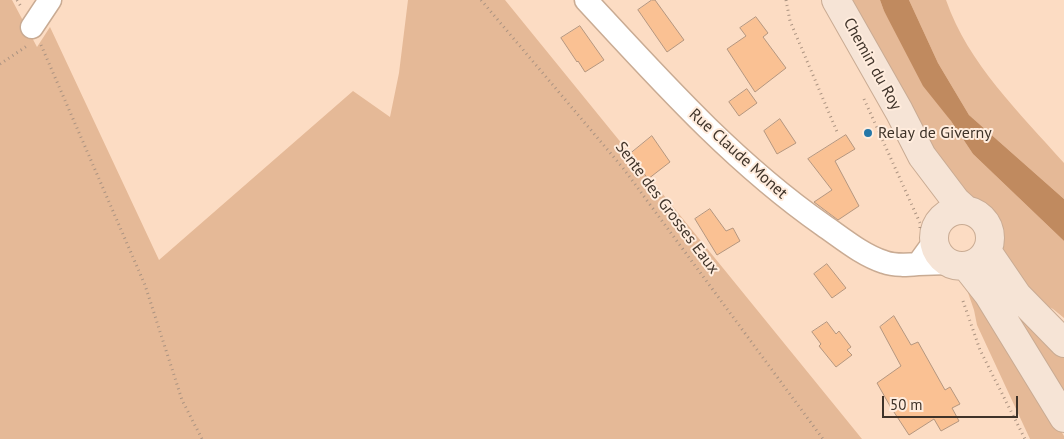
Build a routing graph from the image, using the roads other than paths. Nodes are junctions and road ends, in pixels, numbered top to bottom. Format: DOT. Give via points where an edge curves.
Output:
graph roads {
  1 [pos="50,0"];
  2 [pos="586,0"];
  3 [pos="836,0"];
  4 [pos="34,36"];
  5 [pos="922,156"];
  6 [pos="966,210"];
  7 [pos="955,249"];
  8 [pos="1064,343"];
  9 [pos="1064,418"];
  1 -- 4 [label="street"];
  2 -- 7 [label="street, Rue Claude Monet" via="698,118 762,178 851,245 884,262 905,265 918,264"];
  3 -- 5 [label="main road, Chemin du Roy"];
  5 -- 6 [label="main road, Chemin du Roy"];
  5 -- 7 [label="main road, Chemin du Roy" via="931,190"];
  6 -- 7 [label="main road" via="949,213 942,218"];
  6 -- 7 [label="main road, Chemin du Roy" via="982,218 990,234 990,242"];
  7 -- 8 [label="main road" via="1017,294"];
  7 -- 9 [label="main road" via="988,294"];
}
